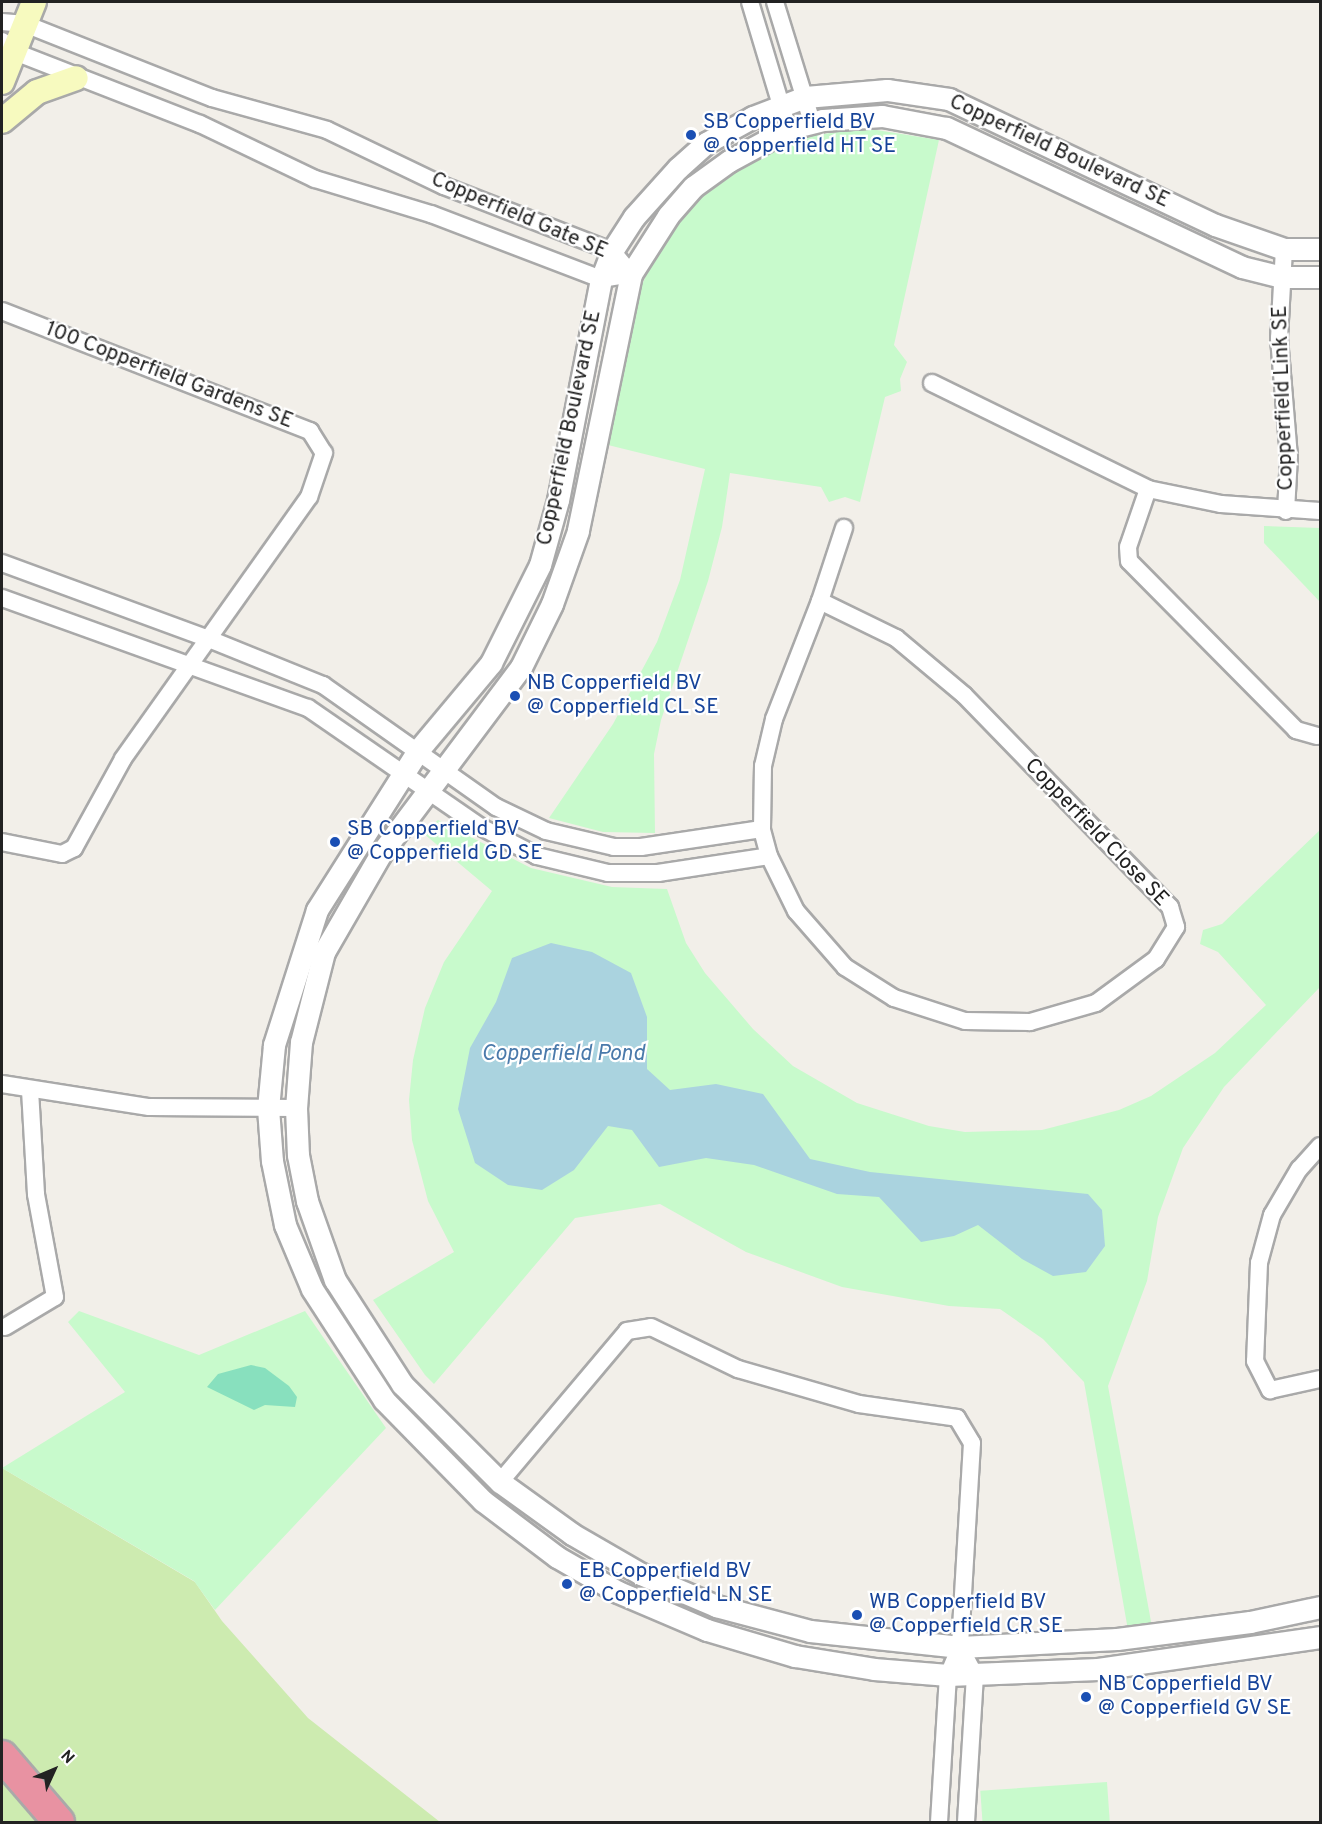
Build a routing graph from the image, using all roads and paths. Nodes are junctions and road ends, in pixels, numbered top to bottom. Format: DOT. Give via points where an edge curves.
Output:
graph roads {
  1 [pos="34,2"];
  2 [pos="750,2"];
  3 [pos="775,2"];
  4 [pos="13,23"];
  5 [pos="8,47"];
  6 [pos="76,78"];
  7 [pos="2,82"];
  8 [pos="804,98"];
  9 [pos="780,105"];
  10 [pos="2,121"];
  11 [pos="812,122"];
  12 [pos="788,129"];
  13 [pos="1284,249"];
  14 [pos="1320,249"];
  15 [pos="612,251"];
  16 [pos="631,274"];
  17 [pos="1282,277"];
  18 [pos="1320,278"];
  19 [pos="601,279"];
  20 [pos="2,311"];
  21 [pos="932,383"];
  22 [pos="1148,489"];
  23 [pos="1320,511"];
  24 [pos="1286,512"];
  25 [pos="554,516"];
  26 [pos="580,521"];
  27 [pos="844,528"];
  28 [pos="2,563"];
  29 [pos="2,598"];
  30 [pos="820,601"];
  31 [pos="210,639"];
  32 [pos="189,664"];
  33 [pos="1317,736"];
  34 [pos="419,749"];
  35 [pos="445,769"];
  36 [pos="403,773"];
  37 [pos="429,791"];
  38 [pos="762,829"];
  39 [pos="2,842"];
  40 [pos="769,856"];
  41 [pos="2,1084"];
  42 [pos="30,1089"];
  43 [pos="268,1108"];
  44 [pos="296,1108"];
  45 [pos="1320,1146"];
  46 [pos="4,1327"];
  47 [pos="1320,1379"];
  48 [pos="500,1482"];
  49 [pos="716,1606"];
  50 [pos="1320,1607"];
  51 [pos="706,1630"];
  52 [pos="1320,1637"];
  53 [pos="960,1647"];
  54 [pos="948,1675"];
  55 [pos="975,1675"];
  56 [pos="2,1755"];
  57 [pos="59,1822"];
  58 [pos="939,1822"];
  59 [pos="966,1822"];
  1 -- 4 [label="main road"];
  2 -- 9 [label="street"];
  3 -- 8 [label="street"];
  4 -- 5 [label="main road"];
  4 -- 15 [label="street, Copperfield Gate SE" via="212,98 327,130 444,186"];
  5 -- 6 [label="street, Copperfield Gate SE"];
  5 -- 7 [label="main road"];
  6 -- 10 [label="main road" via="38,92"];
  6 -- 19 [label="street, Copperfield Gate SE" via="200,124 315,179 431,214"];
  8 -- 9 [label="street, Copperfield Boulevard SE"];
  8 -- 11 [label="street"];
  8 -- 13 [label="street, Copperfield Boulevard SE" via="887,90 949,99 1215,225"];
  9 -- 12 [label="street"];
  9 -- 15 [label="street, Copperfield Boulevard SE" via="706,143 634,217"];
  11 -- 12 [label="street, Copperfield Boulevard SE"];
  11 -- 17 [label="street, Copperfield Boulevard SE" via="882,116 946,128 1204,252"];
  12 -- 16 [label="street, Copperfield Boulevard SE" via="729,161 693,187 668,216"];
  13 -- 14 [label="street, Copperfield Boulevard SE"];
  13 -- 17 [label="street, Copperfield Link SE"];
  15 -- 16 [label="street, Copperfield Gate SE"];
  15 -- 19 [label="street, Copperfield Boulevard SE"];
  16 -- 19 [label="street, Copperfield Gate SE"];
  16 -- 26 [label="street, Copperfield Boulevard SE"];
  17 -- 18 [label="street, Copperfield Boulevard SE"];
  17 -- 24 [label="street, Copperfield Link SE" via="1279,338 1289,456"];
  19 -- 25 [label="street, Copperfield Boulevard SE"];
  20 -- 31 [label="street, 100 Copperfield Gardens SE" via="310,431 324,453 309,497"];
  21 -- 22 [label="street"];
  22 -- 24 [label="street"];
  22 -- 33 [label="street" via="1128,547 1129,561 1296,730"];
  23 -- 24 [label="street"];
  25 -- 26 [label="street"];
  25 -- 34 [label="street, Copperfield Boulevard SE" via="540,565 491,663"];
  26 -- 35 [label="street, Copperfield Boulevard SE" via="552,604 521,667"];
  27 -- 30 [label="street"];
  28 -- 31 [label="street"];
  29 -- 32 [label="street"];
  30 -- 38 [label="street, Copperfield Close SE" via="774,719 764,766"];
  30 -- 40 [label="street, Copperfield Close SE" via="896,638 964,695 1170,907 1176,927 1156,959 1096,1003 1030,1022 965,1021 894,998 845,967 796,910"];
  31 -- 32 [label="street"];
  31 -- 34 [label="street" via="323,685"];
  32 -- 36 [label="street" via="308,708"];
  32 -- 39 [label="street" via="123,759 74,848 62,854"];
  34 -- 35 [label="street"];
  34 -- 36 [label="street, Copperfield Boulevard SE"];
  35 -- 37 [label="street, Copperfield Boulevard SE"];
  35 -- 38 [label="street" via="496,807 546,831 614,847 697,842"];
  36 -- 37 [label="street"];
  36 -- 43 [label="street, Copperfield Boulevard SE" via="317,910 274,1045"];
  37 -- 40 [label="street" via="478,826 537,856 608,873 658,873"];
  37 -- 44 [label="street, Copperfield Boulevard SE" via="380,855 324,952 301,1042"];
  38 -- 40 [label="street, Copperfield Close SE"];
  41 -- 42 [label="street"];
  42 -- 43 [label="street" via="148,1107"];
  42 -- 46 [label="street" via="36,1194 55,1297"];
  43 -- 44 [label="street"];
  43 -- 51 [label="street, Copperfield Boulevard SE" via="272,1161 285,1225 312,1289 384,1400 483,1501 557,1557 618,1592"];
  44 -- 48 [label="street, Copperfield Boulevard SE" via="298,1155 307,1201 335,1280 351,1310 402,1384"];
  45 -- 47 [label="street" via="1299,1169 1272,1215 1260,1263 1255,1361 1270,1390"];
  48 -- 49 [label="street, Copperfield Boulevard SE" via="572,1534 642,1574"];
  48 -- 53 [label="street" via="627,1331 651,1327 738,1369 859,1404 957,1418 972,1443"];
  49 -- 51 [label="street"];
  49 -- 53 [label="street, Copperfield Boulevard SE" via="810,1631"];
  50 -- 53 [label="street, Copperfield Boulevard SE" via="1250,1622 1117,1639"];
  51 -- 54 [label="street, Copperfield Boulevard SE" via="795,1656 874,1669"];
  52 -- 55 [label="street, Copperfield Boulevard SE" via="1098,1670"];
  53 -- 54 [label="street"];
  53 -- 55 [label="street"];
  54 -- 55 [label="street, Copperfield Boulevard SE"];
  54 -- 58 [label="street"];
  55 -- 59 [label="street"];
  56 -- 57 [label="highway"];
}
